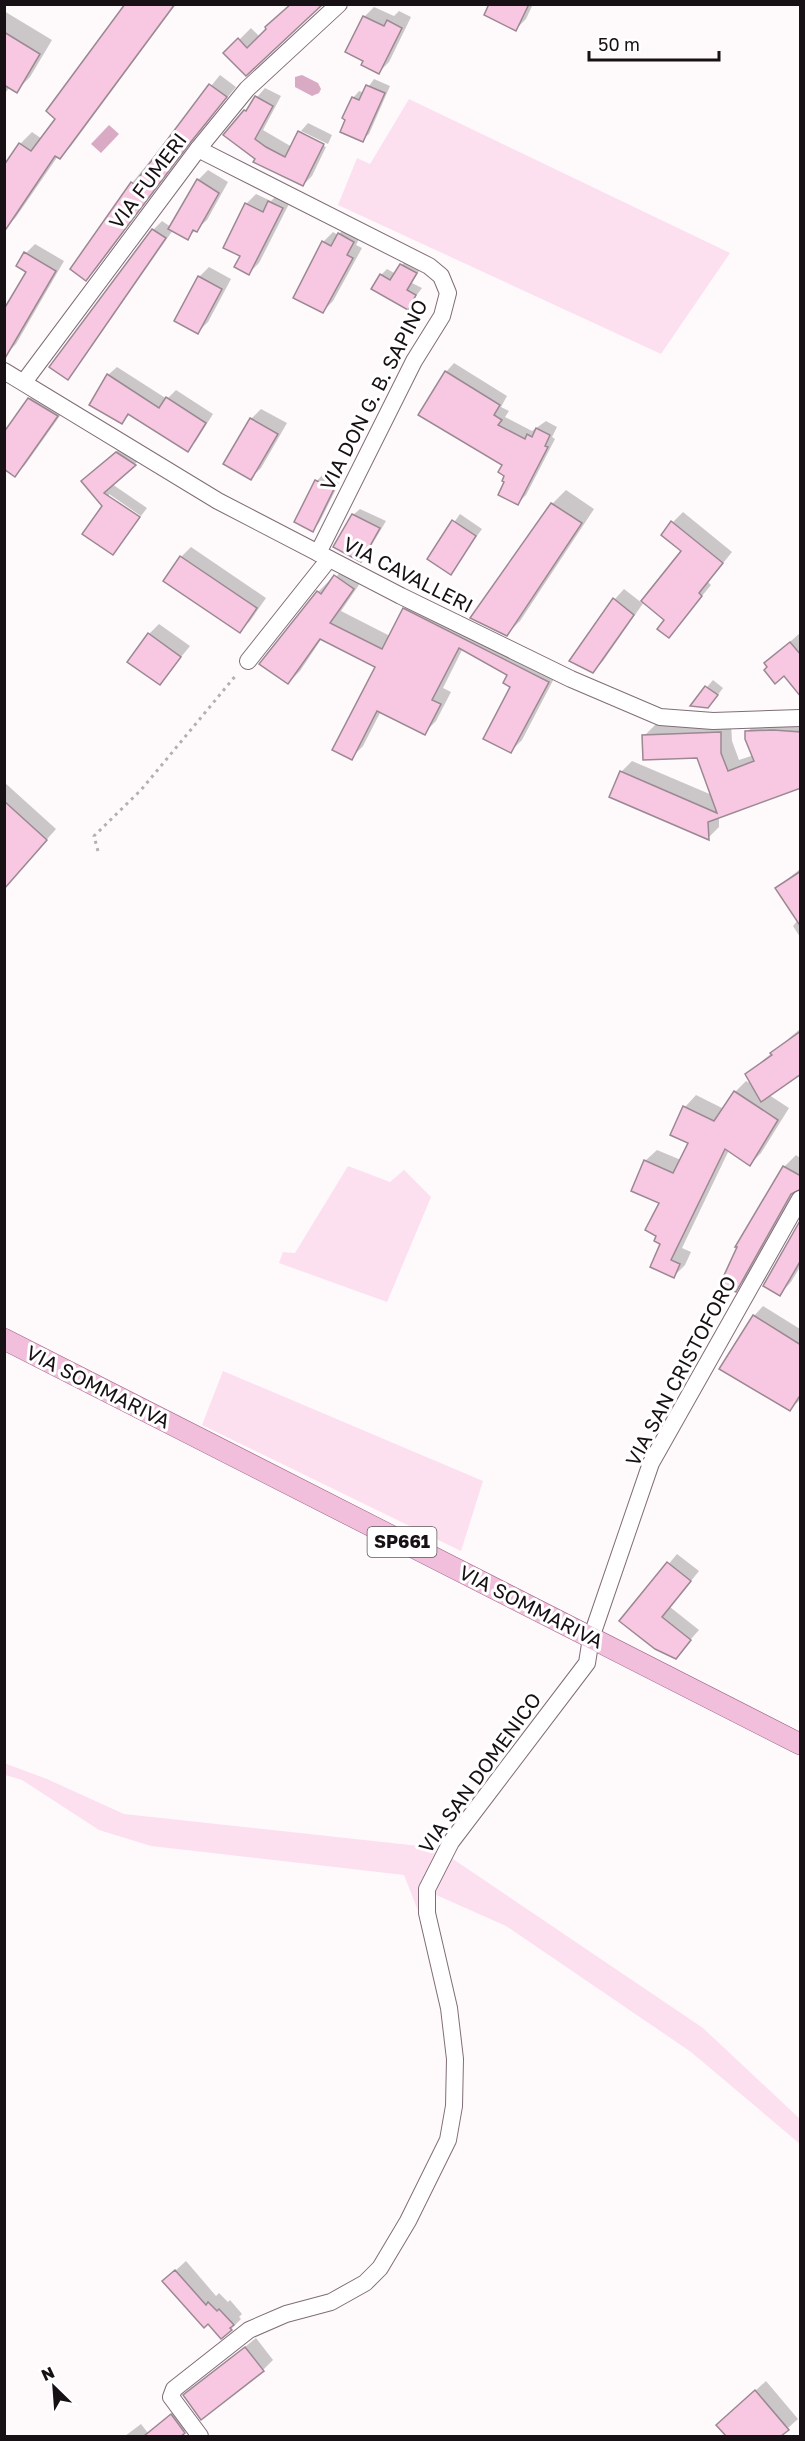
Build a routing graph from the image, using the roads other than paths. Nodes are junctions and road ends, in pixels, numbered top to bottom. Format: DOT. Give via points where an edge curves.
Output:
graph roads {
  1 [pos="339,4"];
  2 [pos="198,148"];
  3 [pos="4,371"];
  4 [pos="24,382"];
  5 [pos="323,556"];
  6 [pos="248,661"];
  7 [pos="801,718"];
  8 [pos="801,1199"];
  9 [pos="4,1339"];
  10 [pos="591,1638"];
  11 [pos="801,1744"];
  12 [pos="200,2436"];
  1 -- 2 [label="street, VIA FUMERI" via="247,89"];
  2 -- 4 [label="street, VIA FUMERI"];
  2 -- 5 [label="street, VIA DON G. B. SAPINO" via="429,266 441,276 448,292 442,316 414,361"];
  3 -- 4 [label="street"];
  4 -- 5 [label="street, VIA CAVALLERI" via="218,501"];
  5 -- 6 [label="street"];
  5 -- 7 [label="street, VIA CAVALLERI" via="572,679 660,717 713,721"];
  8 -- 10 [label="street, VIA SAN CRISTOFORO" via="651,1464"];
  9 -- 10 [label="main road, VIA SOMMARIVA / SP661"];
  10 -- 11 [label="main road, VIA SOMMARIVA / SP661"];
  10 -- 12 [label="street, VIA SAN DOMENICO" via="587,1663 451,1842 427,1888 427,1913 449,2008 455,2060 454,2106 448,2140 429,2179 380,2268 365,2283 331,2302 286,2314 249,2330 174,2389 171,2397"];
}
